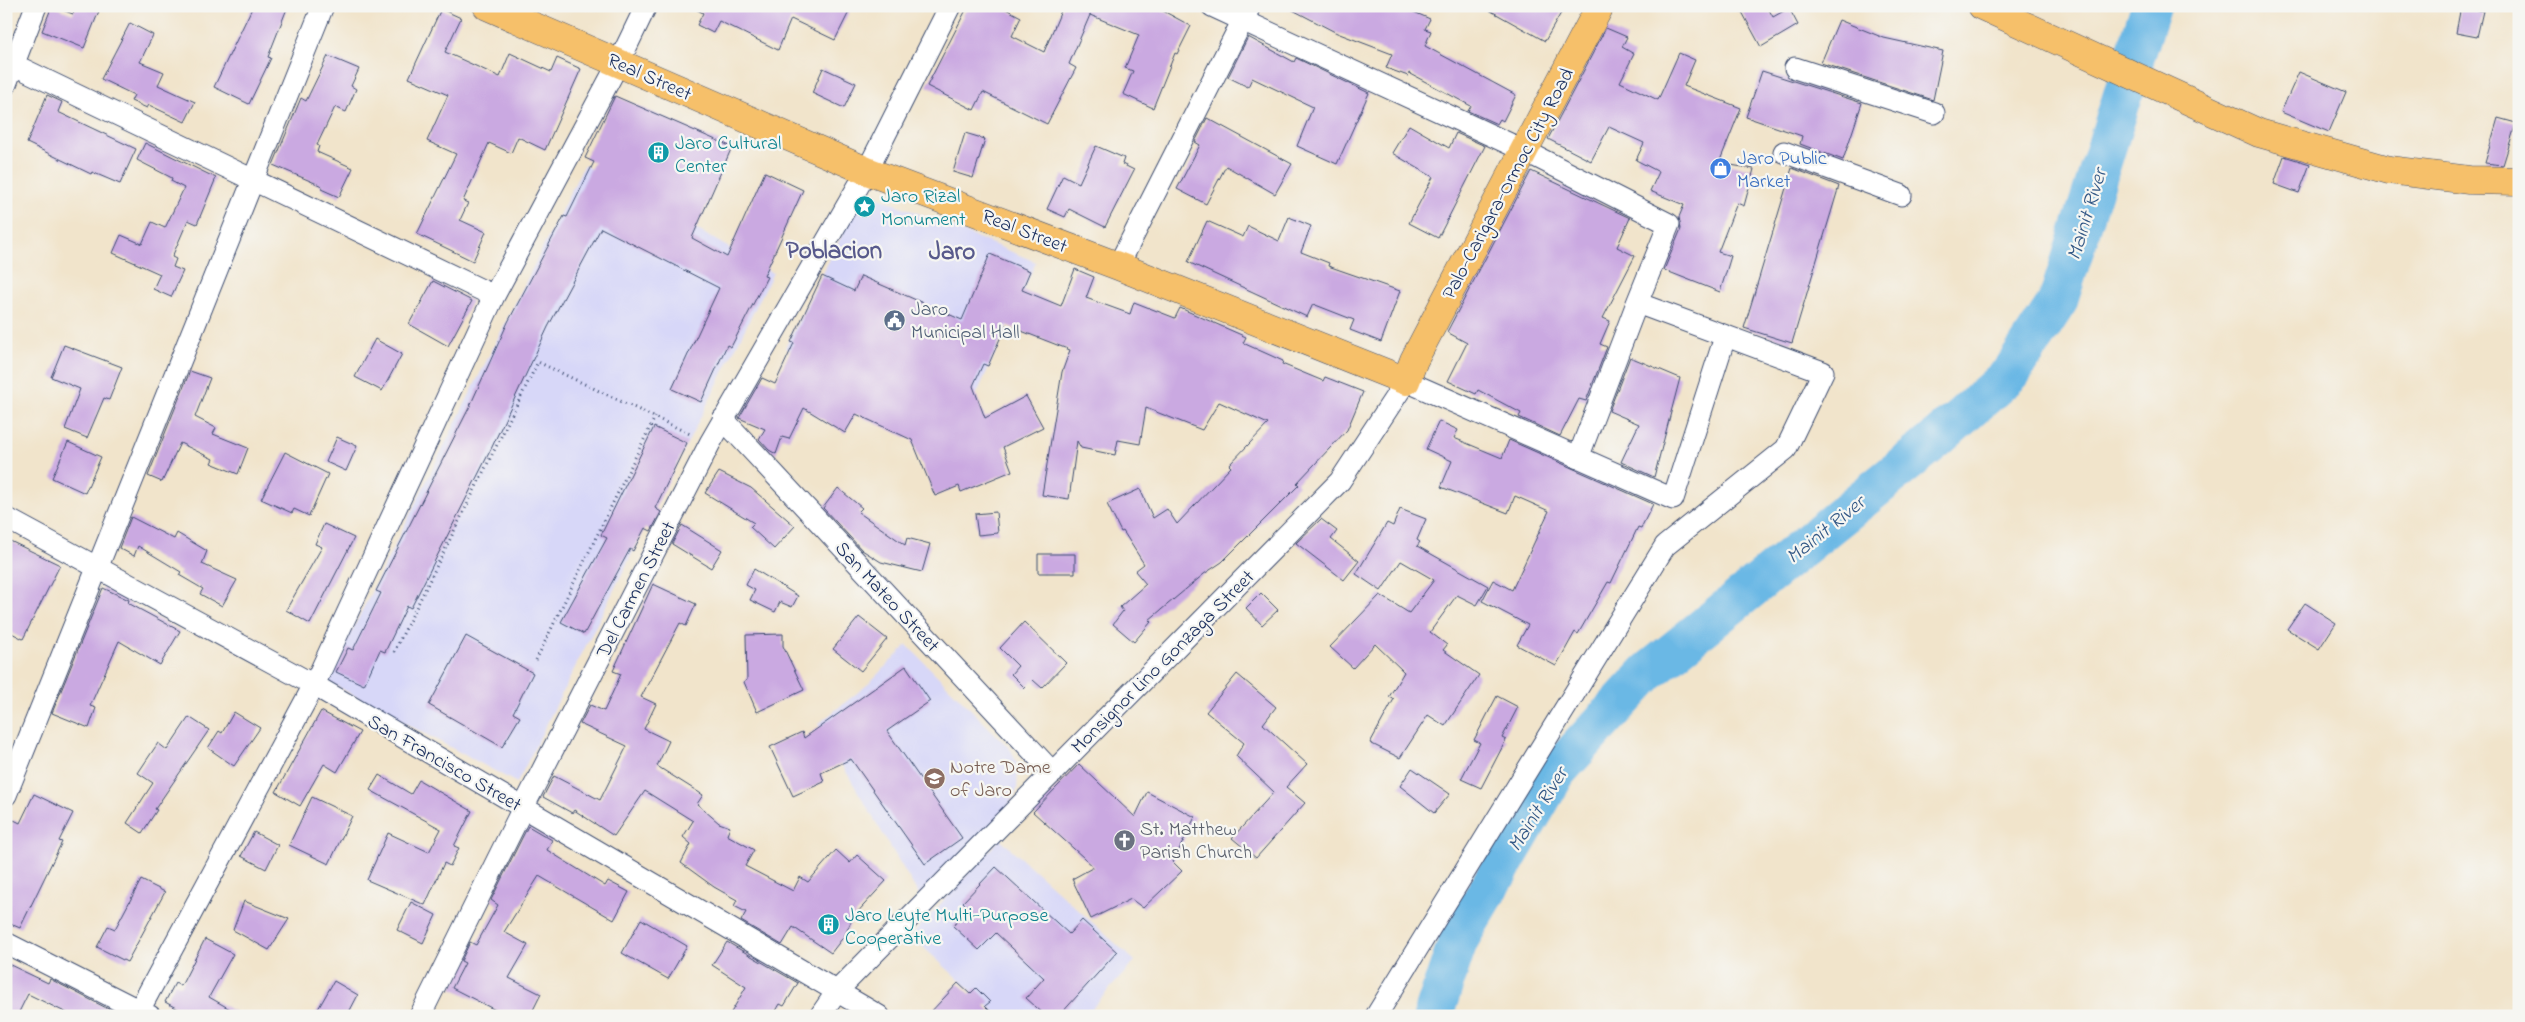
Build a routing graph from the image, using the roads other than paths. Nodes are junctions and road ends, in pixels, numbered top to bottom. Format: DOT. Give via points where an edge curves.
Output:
graph roads {
  1 [pos="36,6"];
  2 [pos="323,6"];
  3 [pos="488,6"];
  4 [pos="646,6"];
  5 [pos="950,6"];
  6 [pos="1212,6"];
  7 [pos="1600,6"];
  8 [pos="1990,10"];
  9 [pos="1246,13"];
  10 [pos="619,62"];
  11 [pos="1795,68"];
  12 [pos="8,70"];
  13 [pos="1934,113"];
  14 [pos="1525,151"];
  15 [pos="1784,152"];
  16 [pos="867,171"];
  17 [pos="253,181"];
  18 [pos="2519,181"];
  19 [pos="1901,195"];
  20 [pos="1118,266"];
  21 [pos="494,296"];
  22 [pos="1637,303"];
  23 [pos="1725,337"];
  24 [pos="1410,371"];
  25 [pos="723,419"];
  26 [pos="1578,458"];
  27 [pos="6,518"];
  28 [pos="99,568"];
  29 [pos="314,685"];
  30 [pos="1053,773"];
  31 [pos="6,795"];
  32 [pos="523,808"];
  33 [pos="6,943"];
  34 [pos="838,990"];
  35 [pos="142,1014"];
  36 [pos="420,1016"];
  37 [pos="820,1016"];
  38 [pos="879,1016"];
  39 [pos="1376,1016"];
  1 -- 12 [label="street"];
  2 -- 17 [label="street"];
  3 -- 10 [label="main road, Real Street"];
  4 -- 10 [label="street"];
  5 -- 16 [label="street, Del Carmen Street"];
  6 -- 9 [label="street"];
  7 -- 14 [label="main road, Palo-Carigara-Ormoc City Road"];
  8 -- 18 [label="main road" via="2259,132 2389,170 2469,180"];
  9 -- 14 [label="street"];
  9 -- 20 [label="street"];
  10 -- 16 [label="main road, Real Street"];
  10 -- 21 [label="street"];
  11 -- 13 [label="street"];
  12 -- 17 [label="street"];
  14 -- 22 [label="street" via="1669,224"];
  14 -- 24 [label="main road, Palo-Carigara-Ormoc City Road"];
  15 -- 19 [label="street"];
  16 -- 20 [label="main road, Real Street"];
  16 -- 25 [label="street, Del Carmen Street"];
  17 -- 21 [label="street"];
  17 -- 28 [label="street"];
  20 -- 24 [label="main road, Real Street"];
  21 -- 29 [label="street"];
  22 -- 23 [label="street"];
  22 -- 26 [label="street"];
  23 -- 26 [label="street" via="1673,499"];
  23 -- 39 [label="street" via="1823,372 1786,449 1665,546"];
  24 -- 26 [label="street"];
  24 -- 30 [label="street, Monsignor Lino Gonzaga Street" via="1340,481"];
  25 -- 30 [label="street, San Mateo Street"];
  25 -- 32 [label="street, Del Carmen Street"];
  27 -- 28 [label="street, San Francisco Street"];
  28 -- 29 [label="street, San Francisco Street"];
  28 -- 31 [label="street"];
  29 -- 32 [label="street, San Francisco Street"];
  29 -- 35 [label="street"];
  30 -- 34 [label="street, Monsignor Lino Gonzaga Street"];
  32 -- 34 [label="street, San Francisco Street"];
  32 -- 36 [label="street, Del Carmen Street"];
  33 -- 35 [label="street"];
  34 -- 37 [label="street, Monsignor Lino Gonzaga Street"];
  34 -- 38 [label="street, San Francisco Street"];
}
